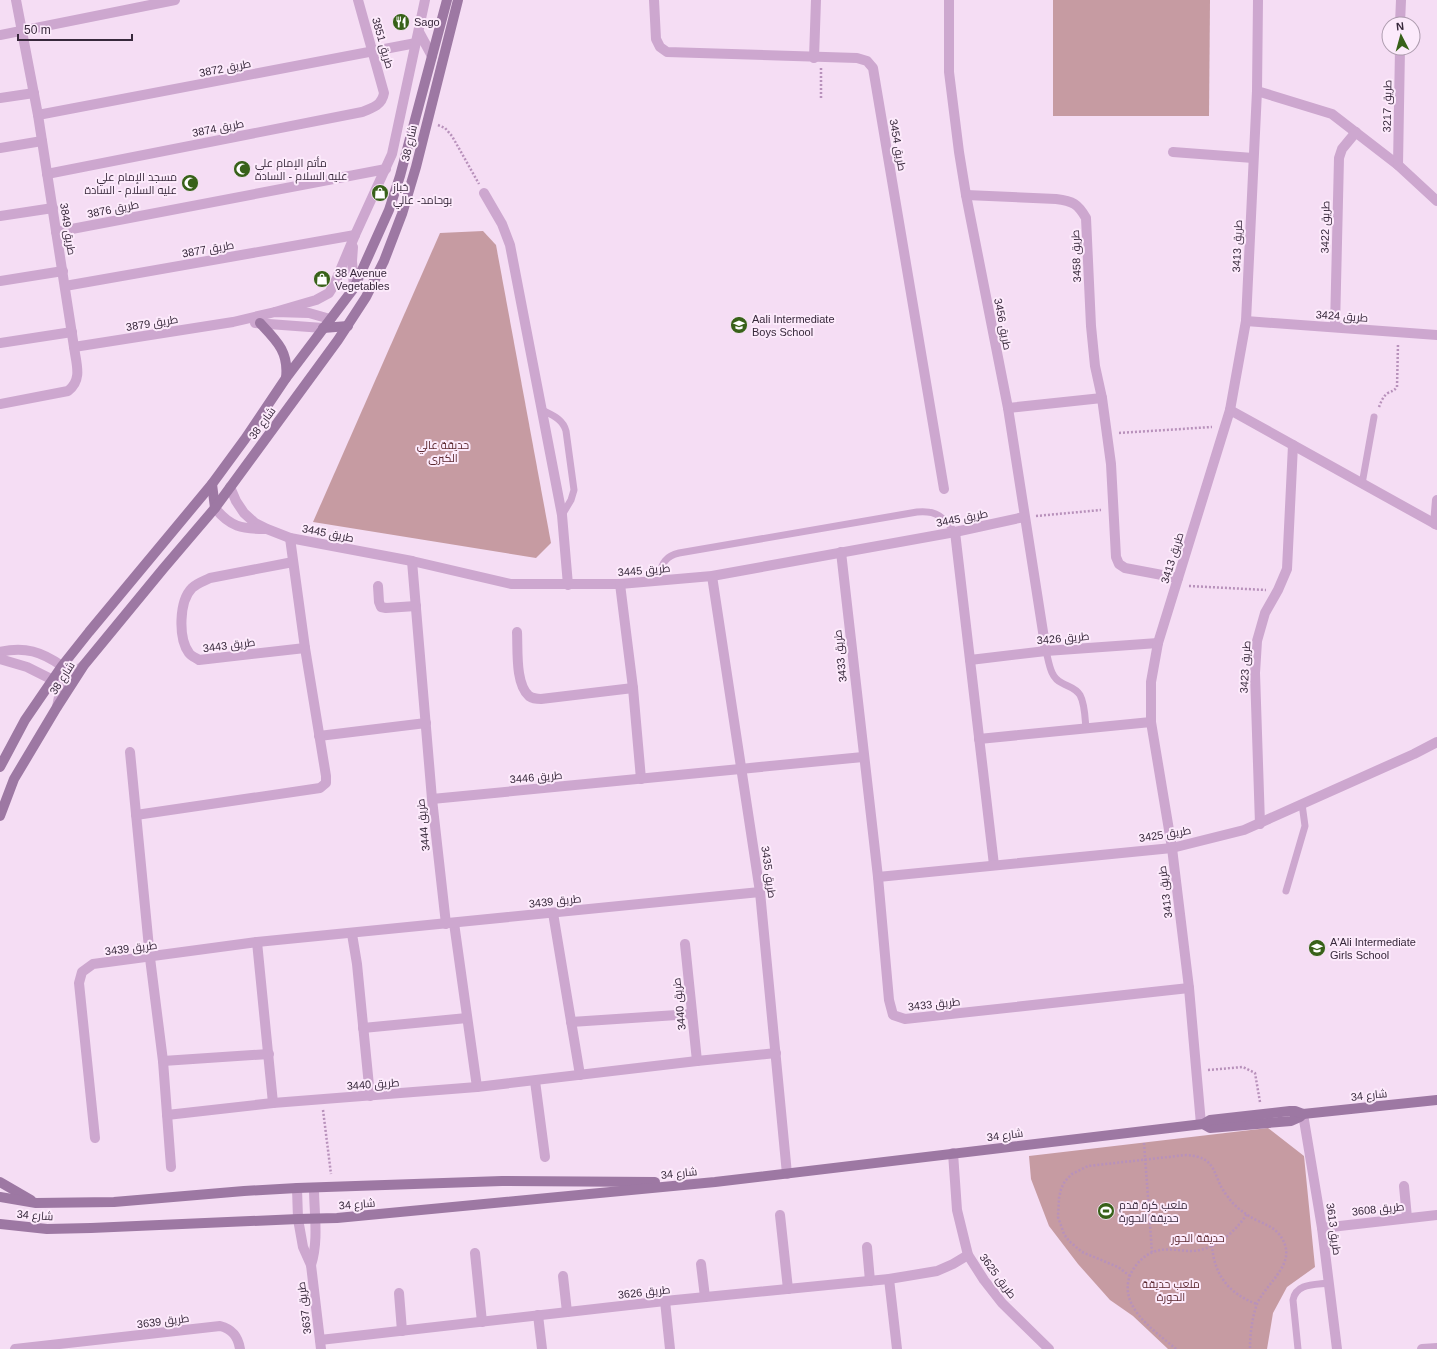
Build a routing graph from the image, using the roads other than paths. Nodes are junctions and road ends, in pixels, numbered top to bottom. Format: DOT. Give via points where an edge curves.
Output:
graph roads {
  1 [pos="16,0"];
  2 [pos="175,0"];
  3 [pos="358,0"];
  4 [pos="425,0"];
  5 [pos="447,0"];
  6 [pos="458,0"];
  7 [pos="654,0"];
  8 [pos="816,0"];
  9 [pos="949,0"];
  10 [pos="1258,0"];
  11 [pos="1401,0"];
  12 [pos="1400,16"];
  13 [pos="22,31"];
  14 [pos="419,32"];
  15 [pos="0,35"];
  16 [pos="416,43"];
  17 [pos="373,52"];
  18 [pos="432,56"];
  19 [pos="1400,56"];
  20 [pos="818,58"];
  21 [pos="1257,91"];
  22 [pos="34,93"];
  23 [pos="384,93"];
  24 [pos="0,98"];
  25 [pos="38,115"];
  26 [pos="1356,132"];
  27 [pos="42,142"];
  28 [pos="0,148"];
  29 [pos="1173,152"];
  30 [pos="1253,158"];
  31 [pos="1398,165"];
  32 [pos="386,169"];
  33 [pos="47,174"];
  34 [pos="484,193"];
  35 [pos="966,195"];
  36 [pos="1437,202"];
  37 [pos="53,208"];
  38 [pos="0,216"];
  39 [pos="56,232"];
  40 [pos="355,235"];
  41 [pos="63,271"];
  42 [pos="0,281"];
  43 [pos="65,286"];
  44 [pos="354,288"];
  45 [pos="275,312"];
  46 [pos="330,319"];
  47 [pos="1246,321"];
  48 [pos="233,322"];
  49 [pos="260,323"];
  50 [pos="342,327"];
  51 [pos="324,328"];
  52 [pos="1335,328"];
  53 [pos="72,332"];
  54 [pos="1437,335"];
  55 [pos="0,344"];
  56 [pos="74,347"];
  57 [pos="286,378"];
  58 [pos="1102,398"];
  59 [pos="0,404"];
  60 [pos="1008,408"];
  61 [pos="542,410"];
  62 [pos="1230,410"];
  63 [pos="1374,417"];
  64 [pos="1293,445"];
  65 [pos="212,484"];
  66 [pos="1362,484"];
  67 [pos="230,487"];
  68 [pos="944,489"];
  69 [pos="1437,500"];
  70 [pos="215,508"];
  71 [pos="562,515"];
  72 [pos="1024,517"];
  73 [pos="1436,525"];
  74 [pos="267,529"];
  75 [pos="955,532"];
  76 [pos="290,538"];
  77 [pos="841,552"];
  78 [pos="412,561"];
  79 [pos="293,562"];
  80 [pos="712,576"];
  81 [pos="656,581"];
  82 [pos="1177,582"];
  83 [pos="620,584"];
  84 [pos="568,585"];
  85 [pos="378,586"];
  86 [pos="416,606"];
  87 [pos="517,632"];
  88 [pos="1158,643"];
  89 [pos="305,648"];
  90 [pos="1046,651"];
  91 [pos="0,652"];
  92 [pos="0,660"];
  93 [pos="970,660"];
  94 [pos="84,665"];
  95 [pos="62,666"];
  96 [pos="57,680"];
  97 [pos="633,688"];
  98 [pos="56,707"];
  99 [pos="1151,722"];
  100 [pos="426,723"];
  101 [pos="1086,728"];
  102 [pos="320,736"];
  103 [pos="979,738"];
  104 [pos="1437,742"];
  105 [pos="130,752"];
  106 [pos="863,757"];
  107 [pos="0,766"];
  108 [pos="742,769"];
  109 [pos="642,779"];
  110 [pos="432,799"];
  111 [pos="1302,804"];
  112 [pos="136,815"];
  113 [pos="0,816"];
  114 [pos="1260,824"];
  115 [pos="1172,848"];
  116 [pos="994,865"];
  117 [pos="878,877"];
  118 [pos="1286,891"];
  119 [pos="760,892"];
  120 [pos="553,913"];
  121 [pos="450,924"];
  122 [pos="352,934"];
  123 [pos="257,942"];
  124 [pos="685,944"];
  125 [pos="150,958"];
  126 [pos="1189,988"];
  127 [pos="692,1014"];
  128 [pos="467,1018"];
  129 [pos="571,1022"];
  130 [pos="363,1028"];
  131 [pos="776,1053"];
  132 [pos="269,1054"];
  133 [pos="163,1061"];
  134 [pos="697,1061"];
  135 [pos="580,1075"];
  136 [pos="535,1080"];
  137 [pos="477,1087"];
  138 [pos="370,1096"];
  139 [pos="1437,1100"];
  140 [pos="273,1103"];
  141 [pos="1303,1114"];
  142 [pos="167,1115"];
  143 [pos="1202,1124"];
  144 [pos="95,1138"];
  145 [pos="953,1153"];
  146 [pos="545,1157"];
  147 [pos="171,1167"];
  148 [pos="786,1174"];
  149 [pos="0,1182"];
  150 [pos="715,1182"];
  151 [pos="1404,1186"];
  152 [pos="298,1188"];
  153 [pos="314,1188"];
  154 [pos="0,1197"];
  155 [pos="36,1203"];
  156 [pos="780,1215"];
  157 [pos="1437,1215"];
  158 [pos="314,1218"];
  159 [pos="1406,1218"];
  160 [pos="298,1219"];
  161 [pos="0,1224"];
  162 [pos="1322,1228"];
  163 [pos="867,1247"];
  164 [pos="475,1253"];
  165 [pos="968,1255"];
  166 [pos="701,1264"];
  167 [pos="311,1265"];
  168 [pos="563,1276"];
  169 [pos="889,1279"];
  170 [pos="870,1281"];
  171 [pos="1329,1284"];
  172 [pos="788,1289"];
  173 [pos="399,1293"];
  174 [pos="705,1297"];
  175 [pos="665,1301"];
  176 [pos="566,1312"];
  177 [pos="538,1315"];
  178 [pos="482,1322"];
  179 [pos="402,1331"];
  180 [pos="320,1345"];
  181 [pos="77,1346"];
  182 [pos="1437,1348"];
  183 [pos="15,1349"];
  184 [pos="240,1349"];
  185 [pos="542,1349"];
  186 [pos="670,1349"];
  187 [pos="897,1349"];
  188 [pos="1049,1349"];
  189 [pos="1298,1349"];
  190 [pos="1336,1349"];
  191 [pos="1422,1349"];
  1 -- 13 [label="street, طريق 3849"];
  2 -- 13 [label="street"];
  3 -- 17 [label="street, طريق 3851"];
  4 -- 14 [label="street"];
  5 -- 18 [label="street, شارع 38"];
  6 -- 50 [label="street, شارع 38" via="416,167 394,238 366,297"];
  7 -- 20 [label="street, طريق 3454" via="656,40 667,52"];
  8 -- 20 [label="street"];
  9 -- 35 [label="street, طريق 3456" via="949,72"];
  10 -- 21 [label="street, طريق 3413"];
  11 -- 12 [label="street"];
  13 -- 15 [label="street"];
  13 -- 22 [label="street, طريق 3849"];
  14 -- 16 [label="street"];
  14 -- 18 [label="street"];
  16 -- 17 [label="street, طريق 3872"];
  16 -- 32 [label="street" via="392,154"];
  17 -- 23 [label="street, طريق 3851"];
  17 -- 25 [label="street, طريق 3872"];
  18 -- 44 [label="street, شارع 38" via="389,210"];
  19 -- 31 [label="street, طريق 3217"];
  20 -- 68 [label="street, طريق 3454" via="857,58 867,61 873,68"];
  21 -- 26 [label="street" via="1332,114"];
  21 -- 30 [label="street, طريق 3413"];
  22 -- 24 [label="street"];
  22 -- 25 [label="street, طريق 3849"];
  23 -- 33 [label="street, طريق 3874" via="377,106 362,112"];
  25 -- 27 [label="street, طريق 3849"];
  26 -- 31 [label="street"];
  26 -- 52 [label="street, طريق 3422" via="1342,149 1339,158"];
  27 -- 28 [label="street"];
  27 -- 33 [label="street, طريق 3849"];
  29 -- 30 [label="street"];
  30 -- 47 [label="street, طريق 3413"];
  31 -- 36 [label="street"];
  32 -- 39 [label="street, طريق 3876"];
  32 -- 40 [label="street"];
  33 -- 37 [label="street, طريق 3849"];
  34 -- 61 [label="street" via="502,224 510,245"];
  35 -- 58 [label="street, طريق 3458" via="1056,198 1069,200 1080,207 1086,218 1091,326 1095,366"];
  35 -- 60 [label="street, طريق 3456"];
  37 -- 38 [label="street"];
  37 -- 39 [label="street, طريق 3849"];
  39 -- 41 [label="street, طريق 3849"];
  40 -- 43 [label="street, طريق 3877"];
  40 -- 44 [label="street" via="352,261"];
  40 -- 45 [label="street" via="329,294"];
  41 -- 42 [label="street"];
  41 -- 43 [label="street, طريق 3849"];
  43 -- 53 [label="street, طريق 3849"];
  44 -- 46 [label="street, شارع 38"];
  45 -- 46 [label="street" via="310,313"];
  45 -- 48 [label="street"];
  46 -- 50 [label="street"];
  46 -- 51 [label="street, شارع 38"];
  47 -- 52 [label="street, طريق 3424"];
  47 -- 62 [label="street, طريق 3413"];
  48 -- 49 [label="street"];
  48 -- 56 [label="street, طريق 3879"];
  49 -- 51 [label="street"];
  49 -- 57 [label="street" via="282,348"];
  50 -- 51 [label="street"];
  50 -- 67 [label="street, شارع 38" via="338,340"];
  51 -- 57 [label="street, شارع 38"];
  52 -- 54 [label="street, طريق 3424"];
  53 -- 55 [label="street"];
  53 -- 56 [label="street, طريق 3849"];
  56 -- 59 [label="street, طريق 3849" via="78,379 68,391"];
  57 -- 65 [label="street, شارع 38"];
  58 -- 60 [label="street"];
  58 -- 82 [label="street, طريق 3458" via="1111,464 1116,557 1119,564 1125,568"];
  60 -- 72 [label="street, طريق 3456"];
  61 -- 71 [label="street"];
  61 -- 71 [label="lane" via="560,420 566,431 574,490"];
  62 -- 64 [label="street"];
  62 -- 82 [label="street, طريق 3413"];
  63 -- 66 [label="lane"];
  64 -- 66 [label="street"];
  64 -- 114 [label="street, طريق 3423" via="1287,569 1265,613 1257,641 1255,673"];
  65 -- 70 [label="street"];
  65 -- 95 [label="street, شارع 38"];
  66 -- 73 [label="street"];
  67 -- 70 [label="street, شارع 38"];
  67 -- 74 [label="street" via="244,513"];
  69 -- 73 [label="street"];
  70 -- 74 [label="street" via="224,519 237,526"];
  70 -- 94 [label="street, شارع 38"];
  71 -- 84 [label="street"];
  72 -- 75 [label="street, طريق 3445"];
  72 -- 90 [label="street, طريق 3456"];
  74 -- 76 [label="street, طريق 3445"];
  75 -- 77 [label="street, طريق 3445"];
  75 -- 81 [label="lane" via="940,515 933,512 916,512 673,555 663,563"];
  75 -- 93 [label="street"];
  76 -- 78 [label="street, طريق 3445"];
  76 -- 79 [label="street"];
  77 -- 80 [label="street, طريق 3445"];
  77 -- 106 [label="street, طريق 3433"];
  78 -- 84 [label="street, طريق 3445" via="511,584"];
  78 -- 86 [label="street, طريق 3444"];
  79 -- 89 [label="street"];
  79 -- 89 [label="street, طريق 3443" via="210,578 198,583 185,599 182,629 189,653 199,660"];
  80 -- 81 [label="street, طريق 3445"];
  80 -- 108 [label="street, طريق 3435"];
  81 -- 83 [label="street, طريق 3445"];
  82 -- 88 [label="street, طريق 3413"];
  83 -- 84 [label="street, طريق 3445"];
  83 -- 97 [label="street"];
  85 -- 86 [label="street" via="381,607"];
  86 -- 100 [label="street, طريق 3444"];
  87 -- 97 [label="street" via="519,673 523,688 530,697 541,699"];
  88 -- 90 [label="street, طريق 3426"];
  88 -- 99 [label="street, طريق 3413" via="1152,682"];
  89 -- 102 [label="street"];
  90 -- 93 [label="street, طريق 3426"];
  90 -- 101 [label="lane" via="1052,674 1061,683 1072,687 1080,694"];
  91 -- 95 [label="street" via="22,649 36,652"];
  92 -- 96 [label="street" via="27,667"];
  93 -- 103 [label="street"];
  94 -- 96 [label="street" via="66,679"];
  94 -- 98 [label="street, شارع 38"];
  95 -- 96 [label="street, شارع 38"];
  96 -- 98 [label="street"];
  96 -- 107 [label="street, شارع 38" via="26,720"];
  97 -- 109 [label="street"];
  98 -- 113 [label="street, شارع 38" via="14,779"];
  99 -- 101 [label="street"];
  99 -- 115 [label="street, طريق 3413"];
  100 -- 102 [label="street"];
  100 -- 110 [label="street, طريق 3444"];
  101 -- 103 [label="street"];
  102 -- 112 [label="street" via="327,780 320,788"];
  103 -- 116 [label="street"];
  104 -- 111 [label="street, طريق 3425"];
  105 -- 112 [label="street"];
  106 -- 108 [label="street"];
  106 -- 117 [label="street, طريق 3433"];
  108 -- 109 [label="street, طريق 3446"];
  108 -- 119 [label="street, طريق 3435"];
  109 -- 110 [label="street, طريق 3446"];
  110 -- 121 [label="street, طريق 3444"];
  111 -- 114 [label="street, طريق 3425"];
  111 -- 118 [label="lane" via="1305,826"];
  112 -- 125 [label="street"];
  114 -- 115 [label="street, طريق 3425"];
  115 -- 116 [label="street, طريق 3425"];
  115 -- 126 [label="street, طريق 3413"];
  116 -- 117 [label="street, طريق 3425"];
  117 -- 126 [label="street, طريق 3433" via="889,1000 893,1015 897,1017 905,1019"];
  119 -- 120 [label="street, طريق 3439"];
  119 -- 131 [label="street, طريق 3435"];
  120 -- 121 [label="street, طريق 3439"];
  120 -- 129 [label="street"];
  121 -- 122 [label="street, طريق 3439"];
  121 -- 128 [label="street, طريق 3444"];
  122 -- 123 [label="street, طريق 3439"];
  122 -- 130 [label="street"];
  123 -- 125 [label="street, طريق 3439"];
  123 -- 132 [label="street"];
  124 -- 127 [label="street, طريق 3440"];
  125 -- 133 [label="street"];
  125 -- 144 [label="street, طريق 3439" via="93,964 82,972 79,984"];
  126 -- 143 [label="street, طريق 3413"];
  127 -- 129 [label="street"];
  127 -- 134 [label="street, طريق 3440"];
  128 -- 130 [label="street"];
  128 -- 137 [label="street, طريق 3444"];
  129 -- 135 [label="street"];
  130 -- 138 [label="street"];
  131 -- 134 [label="street, طريق 3440"];
  131 -- 148 [label="street, طريق 3435"];
  132 -- 133 [label="street"];
  132 -- 140 [label="street"];
  133 -- 142 [label="street"];
  134 -- 135 [label="street, طريق 3440"];
  135 -- 136 [label="street, طريق 3440"];
  136 -- 137 [label="street, طريق 3440"];
  136 -- 146 [label="street"];
  137 -- 138 [label="street, طريق 3440"];
  138 -- 140 [label="street, طريق 3440"];
  139 -- 141 [label="street, شارع 34"];
  140 -- 142 [label="street, طريق 3440"];
  141 -- 143 [label="street, شارع 34" via="1295,1111 1262,1114 1210,1120"];
  141 -- 143 [label="street, شارع 34" via="1291,1120 1210,1128"];
  141 -- 162 [label="street, طريق 3613"];
  142 -- 147 [label="street"];
  143 -- 145 [label="street, شارع 34"];
  145 -- 148 [label="street, شارع 34"];
  145 -- 165 [label="street, طريق 3625" via="956,1210"];
  148 -- 150 [label="street, شارع 34"];
  149 -- 155 [label="street"];
  150 -- 153 [label="street, شارع 34" via="502,1182"];
  150 -- 158 [label="street, شارع 34" via="337,1218"];
  151 -- 159 [label="street"];
  152 -- 153 [label="street, شارع 34"];
  152 -- 155 [label="street, شارع 34" via="114,1202"];
  152 -- 160 [label="street, طريق 3637"];
  153 -- 158 [label="street, طريق 3637"];
  154 -- 155 [label="street, شارع 34"];
  156 -- 172 [label="street"];
  157 -- 159 [label="street, طريق 3608"];
  158 -- 160 [label="street, شارع 34"];
  158 -- 167 [label="street, طريق 3637" via="315,1246"];
  159 -- 162 [label="street, طريق 3608"];
  160 -- 161 [label="street, شارع 34" via="47,1229"];
  160 -- 167 [label="street, طريق 3637" via="303,1247"];
  162 -- 171 [label="street, طريق 3613"];
  163 -- 170 [label="street"];
  164 -- 178 [label="street"];
  165 -- 169 [label="street, طريق 3626" via="938,1271"];
  165 -- 188 [label="street, طريق 3625" via="1002,1303"];
  166 -- 174 [label="street"];
  167 -- 180 [label="street, طريق 3637"];
  168 -- 176 [label="street"];
  169 -- 170 [label="street, طريق 3626"];
  169 -- 187 [label="street"];
  170 -- 172 [label="street, طريق 3626"];
  171 -- 189 [label="lane" via="1300,1288 1294,1295"];
  171 -- 190 [label="street, طريق 3613"];
  172 -- 174 [label="street, طريق 3626"];
  173 -- 179 [label="street"];
  174 -- 175 [label="street, طريق 3626"];
  175 -- 176 [label="street, طريق 3626"];
  175 -- 186 [label="street"];
  176 -- 177 [label="street, طريق 3626"];
  177 -- 178 [label="street, طريق 3626"];
  177 -- 185 [label="street"];
  178 -- 179 [label="street, طريق 3626"];
  179 -- 180 [label="street, طريق 3626"];
  181 -- 183 [label="street, طريق 3639"];
  181 -- 184 [label="street, طريق 3639" via="220,1326 236,1335"];
  182 -- 191 [label="street"];
}
